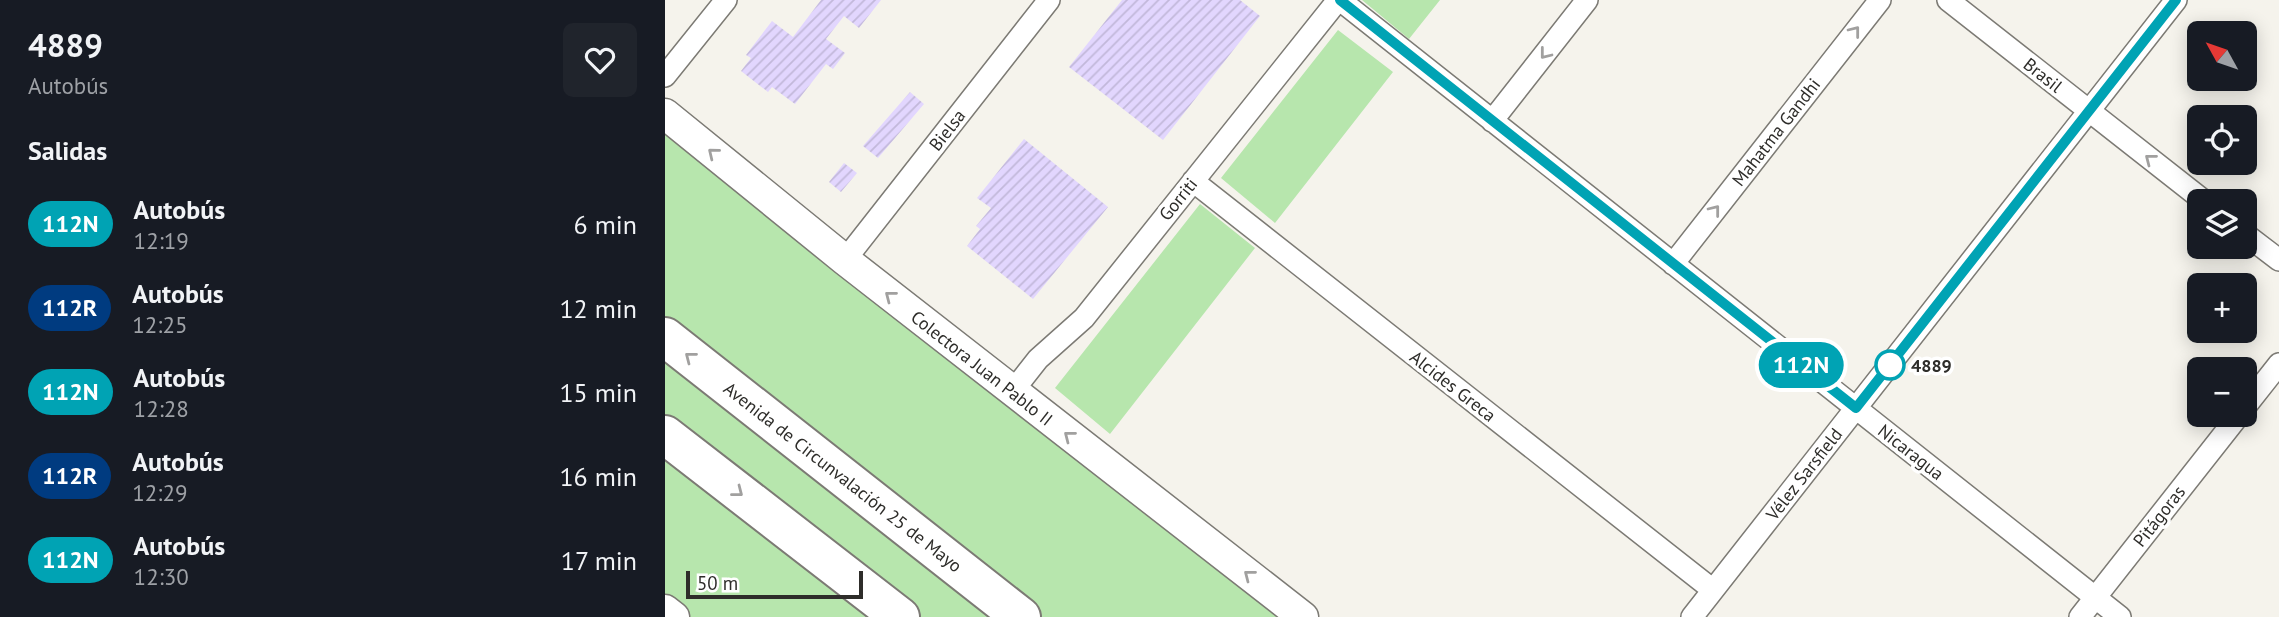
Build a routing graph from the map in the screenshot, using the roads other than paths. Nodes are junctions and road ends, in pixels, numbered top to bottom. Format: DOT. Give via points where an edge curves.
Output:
graph roads {
  1 [pos="726,0"];
  2 [pos="1049,0"];
  3 [pos="1339,0"];
  4 [pos="1587,0"];
  5 [pos="1879,0"];
  6 [pos="1948,0"];
  7 [pos="2176,0"];
  8 [pos="665,76"];
  9 [pos="2089,111"];
  10 [pos="665,114"];
  11 [pos="1492,121"];
  12 [pos="1193,181"];
  13 [pos="2189,189"];
  14 [pos="2257,243"];
  15 [pos="845,260"];
  16 [pos="2279,260"];
  17 [pos="1673,264"];
  18 [pos="665,337"];
  19 [pos="2279,364"];
  20 [pos="1012,392"];
  21 [pos="2257,392"];
  22 [pos="1856,408"];
  23 [pos="2230,427"];
  24 [pos="665,435"];
  25 [pos="1713,590"];
  26 [pos="2095,598"];
  27 [pos="665,610"];
  28 [pos="674,617"];
  29 [pos="900,617"];
  30 [pos="1021,617"];
  31 [pos="1303,617"];
  32 [pos="1692,617"];
  33 [pos="2080,617"];
  34 [pos="2120,617"];
  1 -- 8 [label="street"];
  2 -- 15 [label="street, Bielsa"];
  3 -- 11 [label="street, Nicaragua"];
  3 -- 12 [label="street, Gorriti"];
  4 -- 11 [label="street, one-way"];
  17 -- 5 [label="street, Mahatma Gandhi, one-way"];
  6 -- 9 [label="street, Brasil"];
  7 -- 9 [label="street, Vélez Sarsfield"];
  13 -- 9 [label="street, Brasil, one-way"];
  9 -- 22 [label="street, Vélez Sarsfield"];
  15 -- 10 [label="main road, Colectora Juan Pablo II, one-way"];
  11 -- 17 [label="street, Nicaragua"];
  12 -- 20 [label="street, Gorriti" via="1084,318 1038,359"];
  12 -- 25 [label="street, Alcides Greca"];
  14 -- 16 [label="street"];
  20 -- 15 [label="main road, Colectora Juan Pablo II, one-way"];
  17 -- 22 [label="street, Nicaragua"];
  30 -- 18 [label="highway, Avenida de Circunvalación 25 de Mayo, one-way"];
  19 -- 21 [label="street"];
  31 -- 20 [label="main road, Colectora Juan Pablo II, one-way"];
  22 -- 25 [label="street, Vélez Sarsfield"];
  22 -- 26 [label="street, Nicaragua"];
  23 -- 26 [label="street, Pitágoras"];
  24 -- 29 [label="highway, one-way"];
  25 -- 32 [label="street, Vélez Sarsfield"];
  26 -- 33 [label="street, Pitágoras"];
  26 -- 34 [label="street, Nicaragua"];
  27 -- 28 [label="main road"];
}
